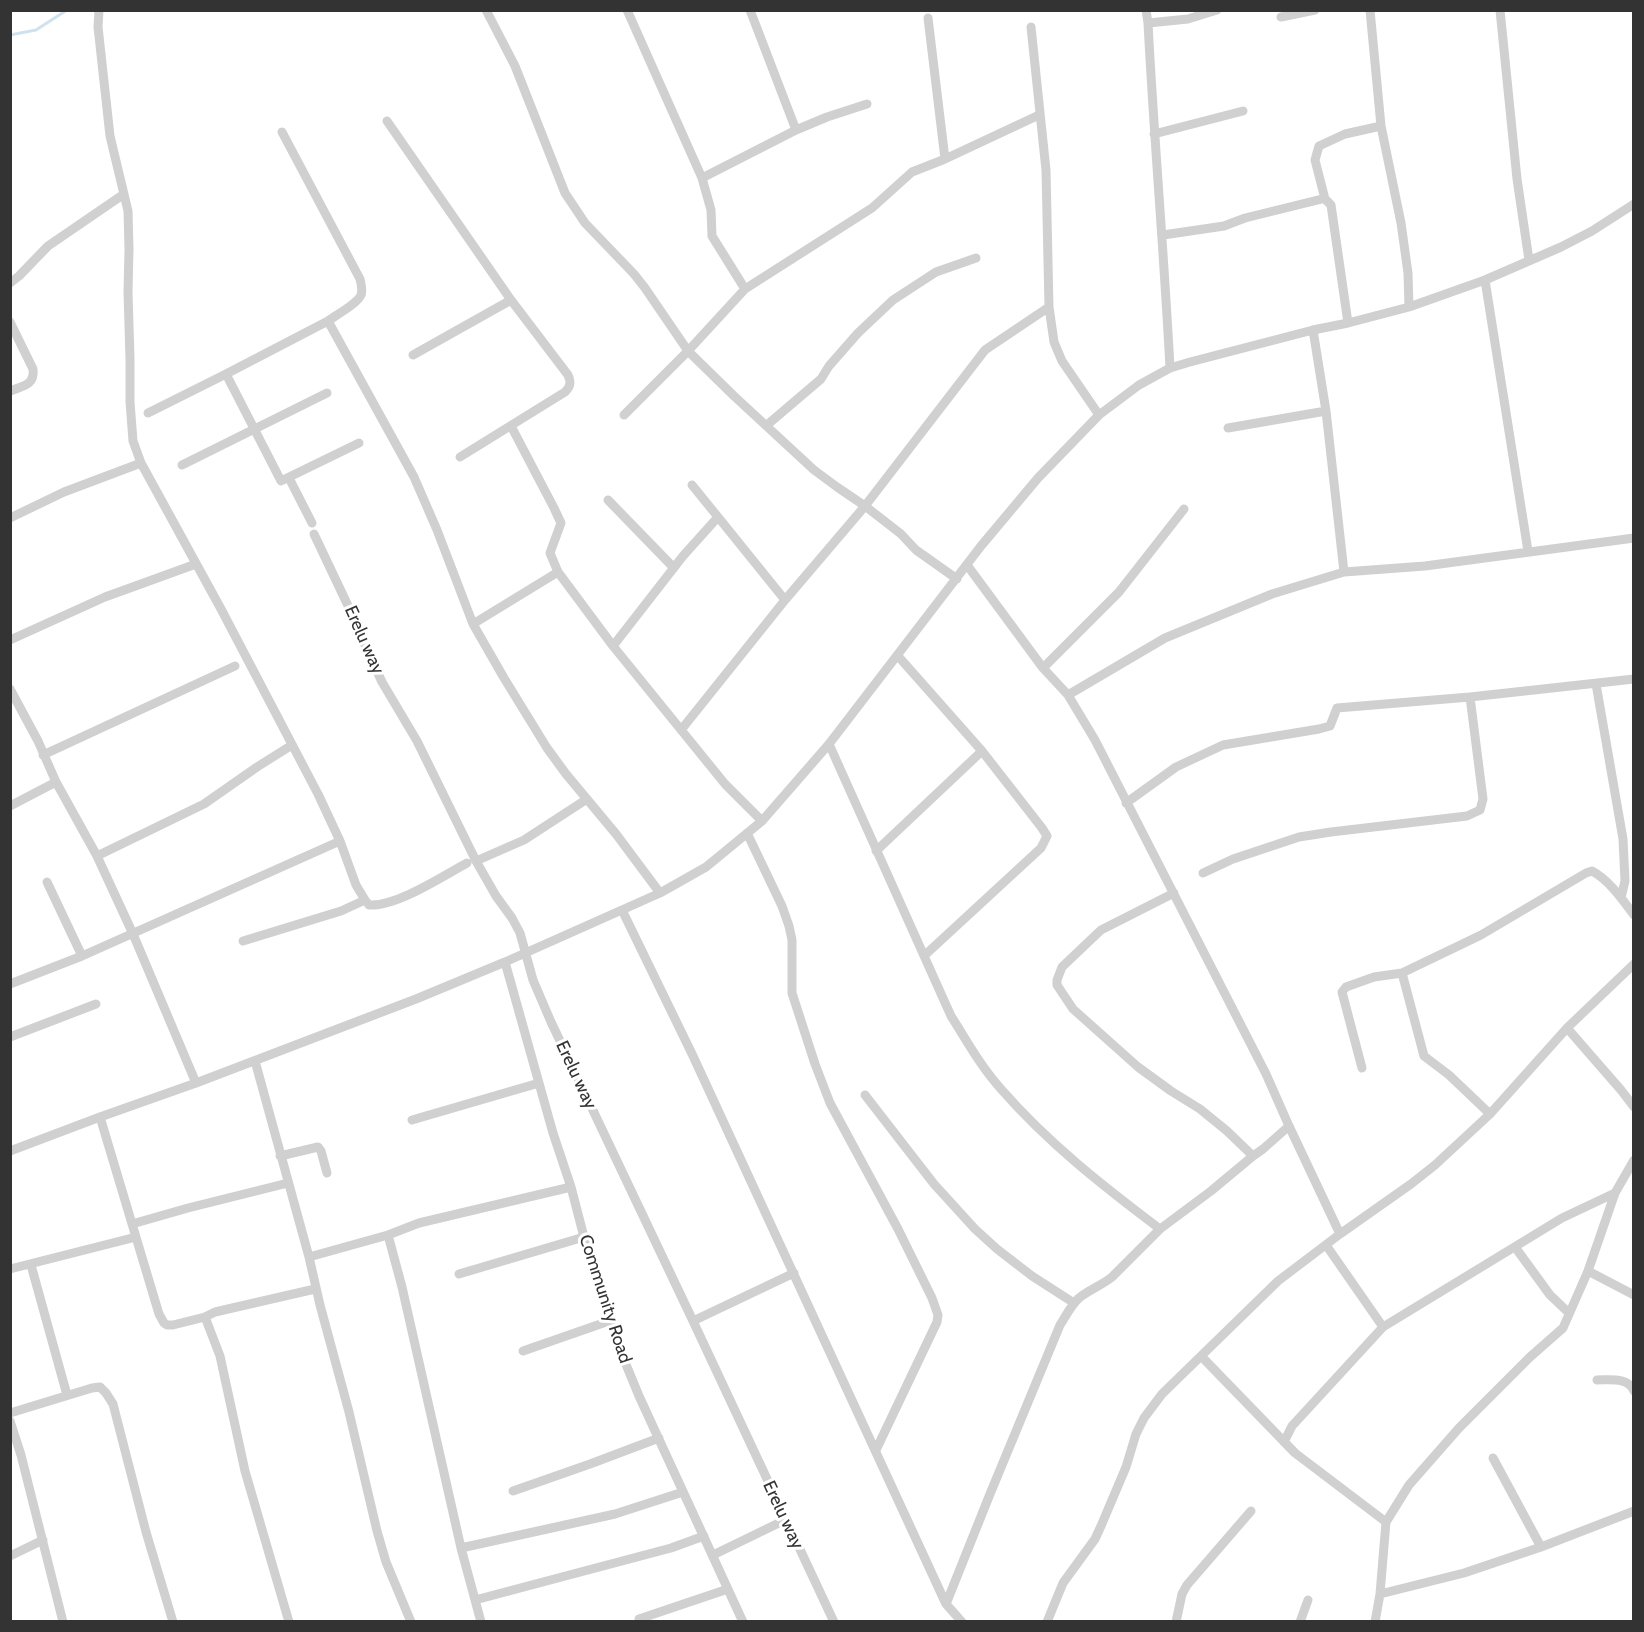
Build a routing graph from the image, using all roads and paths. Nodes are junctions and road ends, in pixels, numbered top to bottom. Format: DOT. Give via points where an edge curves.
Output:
graph roads {
  1 [pos="99,10"];
  2 [pos="486,10"];
  3 [pos="627,10"];
  4 [pos="750,10"];
  5 [pos="1146,10"];
  6 [pos="1217,10"];
  7 [pos="1315,10"];
  8 [pos="1370,10"];
  9 [pos="1500,10"];
  10 [pos="1281,17"];
  11 [pos="928,18"];
  12 [pos="1148,23"];
  13 [pos="1031,27"];
  14 [pos="867,104"];
  15 [pos="1243,111"];
  16 [pos="1039,115"];
  17 [pos="387,121"];
  18 [pos="1381,126"];
  19 [pos="796,130"];
  20 [pos="282,132"];
  21 [pos="1154,134"];
  22 [pos="945,159"];
  23 [pos="702,178"];
  24 [pos="124,194"];
  25 [pos="1325,199"];
  26 [pos="1634,204"];
  27 [pos="1163,235"];
  28 [pos="976,258"];
  29 [pos="1529,260"];
  30 [pos="1485,280"];
  31 [pos="10,283"];
  32 [pos="745,289"];
  33 [pos="511,300"];
  34 [pos="1048,307"];
  35 [pos="1409,307"];
  36 [pos="328,321"];
  37 [pos="10,322"];
  38 [pos="1348,323"];
  39 [pos="1313,330"];
  40 [pos="688,351"];
  41 [pos="413,355"];
  42 [pos="1170,368"];
  43 [pos="226,374"];
  44 [pos="10,391"];
  45 [pos="327,393"];
  46 [pos="1326,411"];
  47 [pos="148,413"];
  48 [pos="624,415"];
  49 [pos="1099,415"];
  50 [pos="767,425"];
  51 [pos="511,426"];
  52 [pos="1228,428"];
  53 [pos="253,430"];
  54 [pos="359,443"];
  55 [pos="460,457"];
  56 [pos="141,463"];
  57 [pos="182,465"];
  58 [pos="289,478"];
  59 [pos="692,485"];
  60 [pos="608,500"];
  61 [pos="865,506"];
  62 [pos="1184,509"];
  63 [pos="718,517"];
  64 [pos="10,518"];
  65 [pos="312,523"];
  66 [pos="314,534"];
  67 [pos="1634,538"];
  68 [pos="1528,551"];
  69 [pos="196,564"];
  70 [pos="967,565"];
  71 [pos="674,568"];
  72 [pos="558,572"];
  73 [pos="1344,572"];
  74 [pos="957,579"];
  75 [pos="785,600"];
  76 [pos="473,624"];
  77 [pos="10,640"];
  78 [pos="613,646"];
  79 [pos="898,656"];
  80 [pos="235,666"];
  81 [pos="1043,668"];
  82 [pos="1634,679"];
  83 [pos="1596,684"];
  84 [pos="10,689"];
  85 [pos="1068,695"];
  86 [pos="1470,697"];
  87 [pos="681,730"];
  88 [pos="829,744"];
  89 [pos="292,745"];
  90 [pos="982,751"];
  91 [pos="43,755"];
  92 [pos="56,782"];
  93 [pos="587,799"];
  94 [pos="1126,803"];
  95 [pos="10,806"];
  96 [pos="762,821"];
  97 [pos="747,833"];
  98 [pos="340,841"];
  99 [pos="876,851"];
  100 [pos="96,856"];
  101 [pos="471,862"];
  102 [pos="1203,873"];
  103 [pos="47,882"];
  104 [pos="660,893"];
  105 [pos="1174,893"];
  106 [pos="1621,898"];
  107 [pos="365,900"];
  108 [pos="622,910"];
  109 [pos="1634,915"];
  110 [pos="132,934"];
  111 [pos="243,941"];
  112 [pos="524,953"];
  113 [pos="925,955"];
  114 [pos="82,956"];
  115 [pos="505,962"];
  116 [pos="1634,964"];
  117 [pos="1402,973"];
  118 [pos="10,984"];
  119 [pos="96,1004"];
  120 [pos="1568,1028"];
  121 [pos="10,1037"];
  122 [pos="255,1061"];
  123 [pos="1362,1068"];
  124 [pos="196,1083"];
  125 [pos="539,1083"];
  126 [pos="865,1095"];
  127 [pos="1634,1107"];
  128 [pos="1490,1114"];
  129 [pos="100,1117"];
  130 [pos="412,1120"];
  131 [pos="1289,1126"];
  132 [pos="10,1151"];
  133 [pos="280,1156"];
  134 [pos="1253,1156"];
  135 [pos="1634,1160"];
  136 [pos="327,1173"];
  137 [pos="288,1183"];
  138 [pos="570,1187"];
  139 [pos="1615,1193"];
  140 [pos="132,1224"];
  141 [pos="1160,1229"];
  142 [pos="1340,1234"];
  143 [pos="387,1235"];
  144 [pos="136,1237"];
  145 [pos="584,1237"];
  146 [pos="1326,1245"];
  147 [pos="1515,1247"];
  148 [pos="309,1257"];
  149 [pos="31,1264"];
  150 [pos="10,1269"];
  151 [pos="1588,1272"];
  152 [pos="794,1273"];
  153 [pos="459,1274"];
  154 [pos="315,1289"];
  155 [pos="1634,1295"];
  156 [pos="1074,1303"];
  157 [pos="1569,1313"];
  158 [pos="205,1317"];
  159 [pos="612,1320"];
  160 [pos="693,1321"];
  161 [pos="1383,1327"];
  162 [pos="523,1351"];
  163 [pos="1201,1356"];
  164 [pos="1597,1380"];
  165 [pos="1634,1391"];
  166 [pos="67,1395"];
  167 [pos="10,1413"];
  168 [pos="10,1421"];
  169 [pos="659,1438"];
  170 [pos="1284,1442"];
  171 [pos="876,1450"];
  172 [pos="21,1455"];
  173 [pos="10,1458"];
  174 [pos="1493,1458"];
  175 [pos="513,1491"];
  176 [pos="683,1492"];
  177 [pos="1251,1511"];
  178 [pos="1634,1511"];
  179 [pos="785,1520"];
  180 [pos="1386,1522"];
  181 [pos="704,1536"];
  182 [pos="43,1540"];
  183 [pos="1541,1547"];
  184 [pos="460,1548"];
  185 [pos="713,1555"];
  186 [pos="10,1556"];
  187 [pos="728,1590"];
  188 [pos="1380,1594"];
  189 [pos="475,1600"];
  190 [pos="1308,1600"];
  191 [pos="946,1604"];
  192 [pos="639,1618"];
  193 [pos="63,1622"];
  194 [pos="173,1622"];
  195 [pos="289,1622"];
  196 [pos="411,1622"];
  197 [pos="480,1622"];
  198 [pos="743,1622"];
  199 [pos="834,1622"];
  200 [pos="962,1622"];
  201 [pos="1047,1622"];
  202 [pos="1176,1622"];
  203 [pos="1300,1622"];
  204 [pos="1375,1622"];
  1 -- 24 [label="street" via="110,136"];
  2 -- 40 [label="street" via="515,66 566,193 585,223 634,274"];
  3 -- 23 [label="street"];
  4 -- 19 [label="street"];
  5 -- 12 [label="street"];
  6 -- 12 [label="street" via="1188,19"];
  7 -- 10 [label="street"];
  8 -- 18 [label="street"];
  9 -- 29 [label="street"];
  11 -- 22 [label="street"];
  12 -- 21 [label="street"];
  13 -- 16 [label="street"];
  14 -- 19 [label="street"];
  15 -- 21 [label="street"];
  16 -- 22 [label="street"];
  16 -- 34 [label="street" via="1046,170"];
  17 -- 33 [label="street"];
  18 -- 25 [label="street" via="1345,134 1319,146 1315,160"];
  18 -- 35 [label="street" via="1401,223"];
  19 -- 23 [label="street"];
  20 -- 36 [label="street" via="360,279 361,295"];
  21 -- 27 [label="street"];
  22 -- 32 [label="street" via="912,172 872,208"];
  23 -- 32 [label="street" via="711,210 712,236"];
  24 -- 31 [label="street" via="48,246"];
  24 -- 56 [label="street" via="129,234 130,402 133,441"];
  25 -- 27 [label="street" via="1224,226"];
  25 -- 38 [label="street" via="1331,205"];
  26 -- 29 [label="street" via="1592,231"];
  27 -- 42 [label="street"];
  28 -- 50 [label="street" via="936,272 892,300 858,333 821,379"];
  29 -- 30 [label="street"];
  30 -- 35 [label="street"];
  30 -- 68 [label="street"];
  32 -- 40 [label="street"];
  33 -- 41 [label="street"];
  33 -- 51 [label="street" via="571,381 566,392"];
  34 -- 49 [label="street" via="1062,362"];
  34 -- 61 [label="street" via="985,350"];
  35 -- 38 [label="street"];
  36 -- 43 [label="street"];
  36 -- 76 [label="street" via="414,477"];
  37 -- 44 [label="street" via="34,376 28,384"];
  38 -- 39 [label="street"];
  39 -- 42 [label="street"];
  39 -- 46 [label="street"];
  40 -- 48 [label="street"];
  40 -- 50 [label="street"];
  42 -- 49 [label="street"];
  43 -- 47 [label="street"];
  43 -- 53 [label="street"];
  45 -- 53 [label="street"];
  46 -- 52 [label="street"];
  46 -- 73 [label="street"];
  49 -- 70 [label="street" via="1038,478"];
  50 -- 61 [label="street" via="814,470"];
  51 -- 55 [label="street"];
  51 -- 72 [label="street" via="559,518 560,528 550,552"];
  53 -- 57 [label="street"];
  53 -- 58 [label="street" via="279,479"];
  54 -- 58 [label="street"];
  56 -- 64 [label="street" via="64,492"];
  56 -- 69 [label="street"];
  58 -- 65 [label="street"];
  59 -- 63 [label="street"];
  60 -- 71 [label="street"];
  61 -- 74 [label="street"];
  61 -- 75 [label="street"];
  62 -- 81 [label="street" via="1119,592"];
  63 -- 71 [label="street"];
  63 -- 75 [label="street"];
  66 -- 101 [label="street, Erelu way"];
  67 -- 68 [label="street"];
  68 -- 73 [label="street" via="1425,566"];
  69 -- 77 [label="street" via="105,597"];
  69 -- 89 [label="street"];
  70 -- 74 [label="street"];
  70 -- 81 [label="street"];
  71 -- 78 [label="street"];
  72 -- 76 [label="street"];
  72 -- 78 [label="street"];
  73 -- 85 [label="street" via="1272,594 1165,638"];
  74 -- 79 [label="street"];
  75 -- 87 [label="street"];
  76 -- 93 [label="street" via="547,748"];
  78 -- 87 [label="street"];
  79 -- 88 [label="street"];
  79 -- 90 [label="street"];
  80 -- 91 [label="street"];
  81 -- 85 [label="street"];
  82 -- 83 [label="street"];
  83 -- 86 [label="street"];
  83 -- 106 [label="street" via="1623,839 1625,881"];
  84 -- 91 [label="street"];
  85 -- 94 [label="street"];
  86 -- 94 [label="street" via="1337,708 1330,726 1223,745 1176,767"];
  86 -- 102 [label="street" via="1484,799 1480,810 1467,816 1299,837"];
  87 -- 96 [label="street" via="725,784"];
  88 -- 96 [label="street"];
  88 -- 99 [label="street"];
  89 -- 98 [label="street"];
  89 -- 100 [label="street" via="204,804"];
  90 -- 99 [label="street"];
  90 -- 113 [label="street" via="1047,839"];
  91 -- 92 [label="street"];
  92 -- 95 [label="street"];
  92 -- 100 [label="street"];
  93 -- 101 [label="street" via="525,840"];
  93 -- 104 [label="street"];
  94 -- 105 [label="street"];
  96 -- 97 [label="street"];
  97 -- 104 [label="street" via="706,867"];
  97 -- 171 [label="street" via="789,926 792,993 814,1064 938,1315"];
  98 -- 107 [label="street"];
  98 -- 110 [label="street"];
  99 -- 113 [label="street"];
  100 -- 110 [label="street"];
  101 -- 107 [label="street" via="393,901 374,906"];
  101 -- 112 [label="street, Erelu way" via="512,918"];
  103 -- 114 [label="street"];
  104 -- 108 [label="street"];
  105 -- 131 [label="street"];
  105 -- 134 [label="street" via="1101,930 1062,967 1057,985 1065,1000 1138,1067 1200,1109"];
  106 -- 109 [label="street"];
  106 -- 117 [label="street" via="1598,874 1586,873 1481,935"];
  107 -- 111 [label="street"];
  108 -- 112 [label="street"];
  108 -- 152 [label="street"];
  110 -- 114 [label="street"];
  110 -- 124 [label="street"];
  112 -- 115 [label="street"];
  112 -- 160 [label="street, Erelu way" via="551,1022"];
  113 -- 141 [label="street" via="951,1016 999,1087 1039,1130"];
  114 -- 118 [label="street"];
  115 -- 122 [label="street"];
  115 -- 125 [label="street, Community Road"];
  116 -- 120 [label="street"];
  117 -- 123 [label="street" via="1374,977 1342,992"];
  117 -- 128 [label="street" via="1424,1056"];
  119 -- 121 [label="street"];
  120 -- 127 [label="street"];
  120 -- 128 [label="street"];
  122 -- 124 [label="street"];
  122 -- 133 [label="street"];
  124 -- 129 [label="street"];
  125 -- 130 [label="street"];
  125 -- 138 [label="street, Community Road"];
  126 -- 156 [label="street" via="934,1184 975,1229 1032,1276"];
  128 -- 142 [label="street" via="1419,1178"];
  129 -- 132 [label="street"];
  129 -- 140 [label="street"];
  131 -- 134 [label="street"];
  131 -- 142 [label="street"];
  133 -- 136 [label="street" via="318,1147"];
  133 -- 137 [label="street"];
  134 -- 141 [label="street"];
  135 -- 139 [label="street"];
  137 -- 140 [label="street"];
  137 -- 148 [label="street"];
  138 -- 143 [label="street" via="419,1223"];
  138 -- 145 [label="street, Community Road"];
  139 -- 147 [label="street" via="1562,1218"];
  139 -- 151 [label="street"];
  140 -- 144 [label="street"];
  141 -- 156 [label="street" via="1112,1277"];
  142 -- 146 [label="street"];
  143 -- 148 [label="street"];
  143 -- 184 [label="street"];
  144 -- 149 [label="street"];
  144 -- 158 [label="street" via="161,1320 173,1325"];
  145 -- 153 [label="street"];
  145 -- 159 [label="street, Community Road"];
  146 -- 161 [label="street"];
  146 -- 163 [label="street" via="1278,1281"];
  147 -- 157 [label="street"];
  147 -- 161 [label="street"];
  148 -- 154 [label="street"];
  149 -- 150 [label="street"];
  149 -- 166 [label="street"];
  151 -- 155 [label="street"];
  151 -- 157 [label="street"];
  152 -- 160 [label="street"];
  152 -- 171 [label="street"];
  154 -- 158 [label="street"];
  154 -- 196 [label="street" via="377,1531"];
  156 -- 191 [label="street" via="1060,1325"];
  157 -- 180 [label="street" via="1563,1328 1435,1454"];
  158 -- 195 [label="street" via="220,1356 245,1471"];
  159 -- 162 [label="street"];
  159 -- 169 [label="street, Community Road" via="635,1387"];
  160 -- 179 [label="street, Erelu way"];
  161 -- 170 [label="street" via="1292,1426"];
  163 -- 170 [label="street"];
  163 -- 201 [label="street" via="1144,1418 1095,1539 1063,1583"];
  164 -- 165 [label="street" via="1626,1381"];
  166 -- 167 [label="street"];
  166 -- 194 [label="street" via="99,1387 112,1404"];
  168 -- 172 [label="street"];
  169 -- 175 [label="street"];
  169 -- 176 [label="street, Community Road"];
  170 -- 180 [label="street"];
  171 -- 191 [label="street"];
  172 -- 173 [label="street"];
  172 -- 182 [label="street"];
  174 -- 183 [label="street"];
  176 -- 181 [label="street, Community Road"];
  176 -- 184 [label="street" via="615,1514"];
  177 -- 202 [label="street" via="1186,1585"];
  178 -- 183 [label="street"];
  179 -- 185 [label="street"];
  179 -- 199 [label="street, Erelu way"];
  180 -- 188 [label="street"];
  181 -- 185 [label="street, Community Road"];
  181 -- 189 [label="street"];
  182 -- 186 [label="street"];
  182 -- 193 [label="street"];
  183 -- 188 [label="street" via="1464,1573"];
  184 -- 189 [label="street"];
  185 -- 187 [label="street, Community Road"];
  187 -- 192 [label="street"];
  187 -- 198 [label="street, Community Road"];
  188 -- 204 [label="street"];
  189 -- 197 [label="street"];
  190 -- 203 [label="street"];
  191 -- 200 [label="street"];
}
